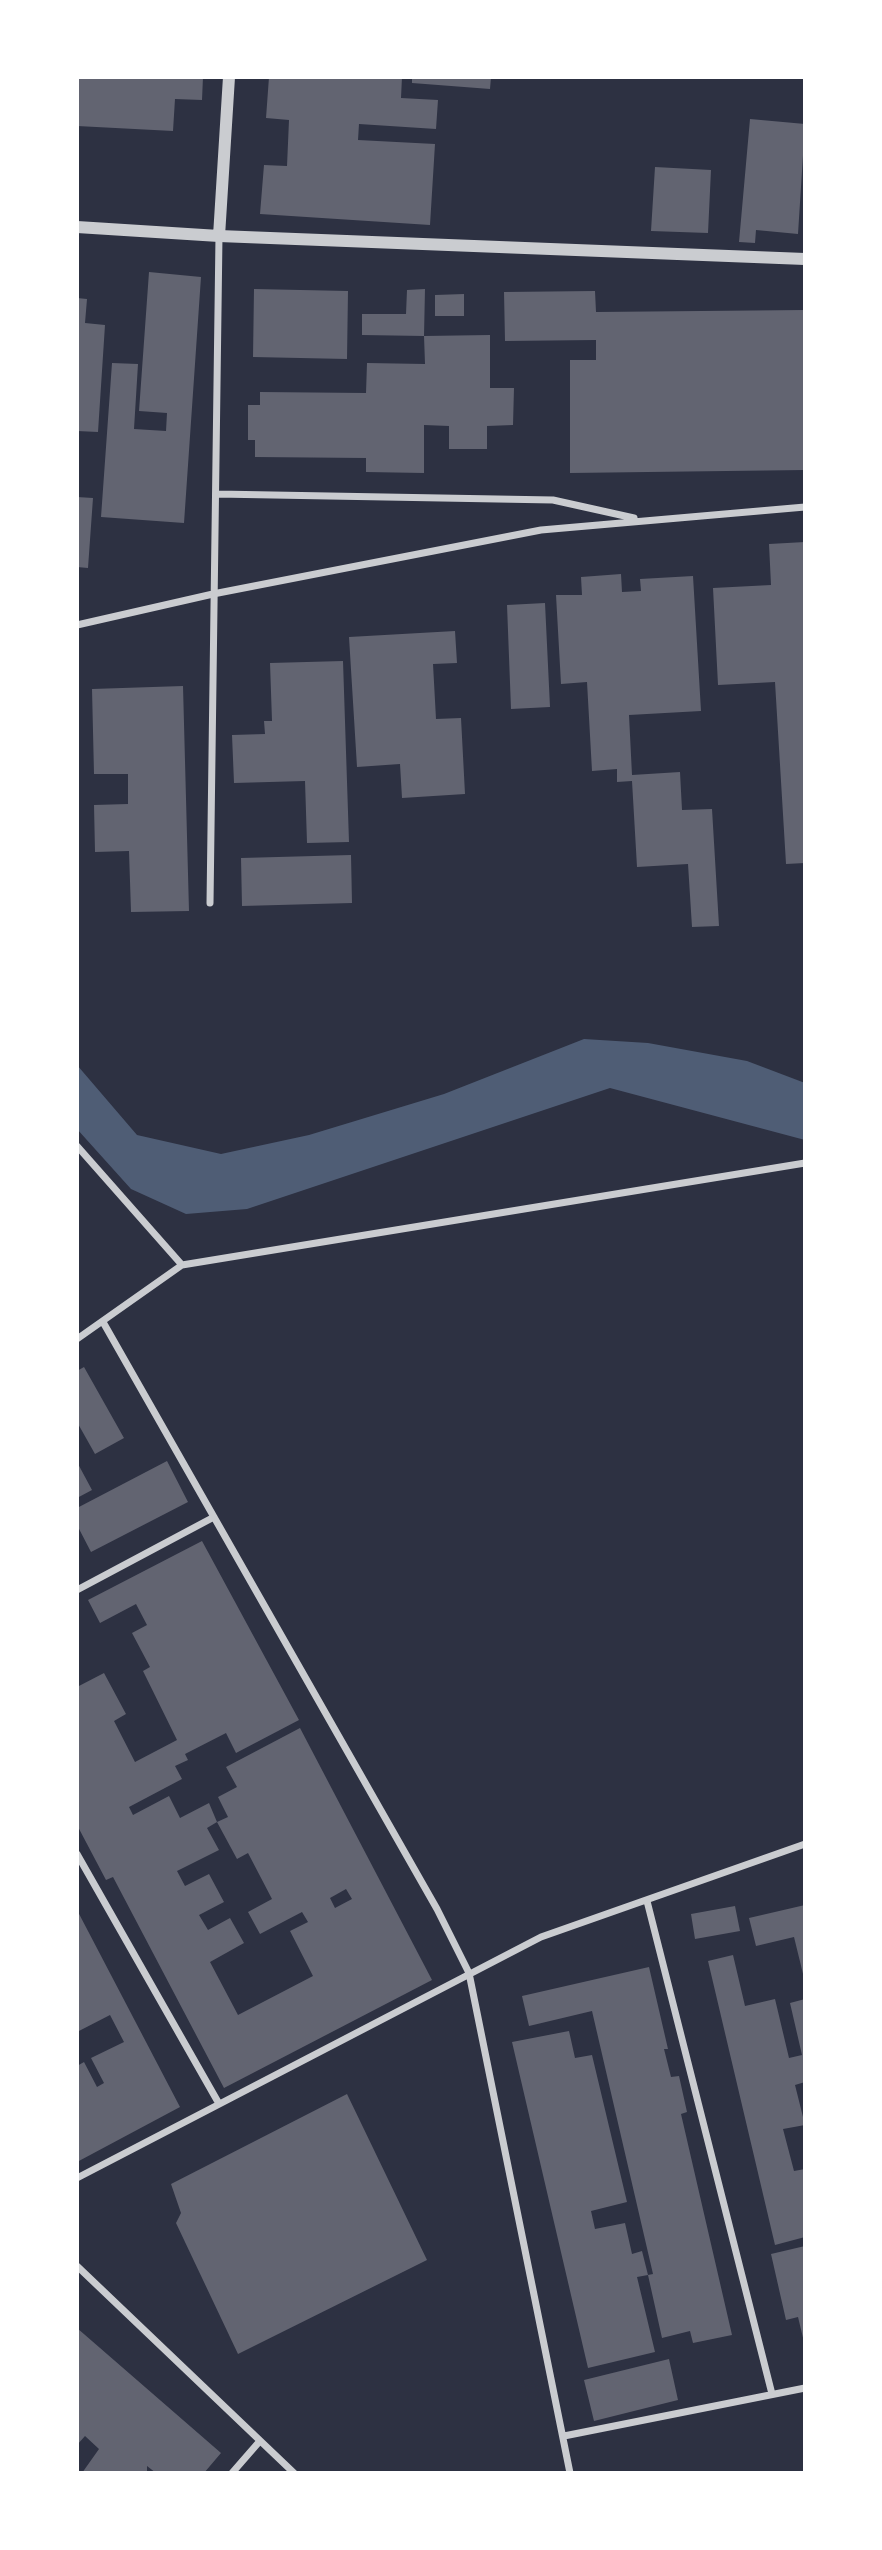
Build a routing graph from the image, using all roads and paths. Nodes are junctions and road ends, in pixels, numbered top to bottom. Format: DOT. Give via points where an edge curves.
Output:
graph roads {
  1 [pos="229,77"];
  2 [pos="77,228"];
  3 [pos="219,236"];
  4 [pos="805,259"];
  5 [pos="217,494"];
  6 [pos="805,507"];
  7 [pos="641,520"];
  8 [pos="213,594"];
  9 [pos="77,625"];
  10 [pos="210,903"];
  11 [pos="77,1146"];
  12 [pos="805,1163"];
  13 [pos="182,1265"];
  14 [pos="103,1322"];
  15 [pos="77,1339"];
  16 [pos="214,1517"];
  17 [pos="77,1590"];
  18 [pos="805,1844"];
  19 [pos="77,1854"];
  20 [pos="647,1902"];
  21 [pos="469,1973"];
  22 [pos="218,2102"];
  23 [pos="77,2178"];
  24 [pos="77,2266"];
  25 [pos="805,2388"];
  26 [pos="772,2394"];
  27 [pos="564,2436"];
  28 [pos="259,2442"];
  29 [pos="232,2473"];
  30 [pos="293,2473"];
  31 [pos="570,2473"];
  1 -- 3 [label="street"];
  2 -- 3 [label="street"];
  3 -- 4 [label="street"];
  3 -- 5 [label="street"];
  5 -- 7 [label="street" via="553,500"];
  5 -- 8 [label="street"];
  6 -- 7 [label="street"];
  7 -- 8 [label="street" via="541,530"];
  8 -- 9 [label="street"];
  8 -- 10 [label="street"];
  11 -- 13 [label="street"];
  12 -- 13 [label="street"];
  13 -- 14 [label="street"];
  14 -- 15 [label="street"];
  14 -- 16 [label="street"];
  16 -- 17 [label="street"];
  16 -- 21 [label="street"];
  18 -- 20 [label="street"];
  19 -- 22 [label="street"];
  20 -- 21 [label="street" via="541,1937"];
  20 -- 26 [label="street"];
  21 -- 22 [label="street"];
  21 -- 27 [label="street"];
  22 -- 23 [label="street"];
  24 -- 28 [label="street"];
  25 -- 26 [label="street"];
  26 -- 27 [label="street"];
  27 -- 31 [label="street"];
  28 -- 29 [label="street"];
  28 -- 30 [label="street"];
}
